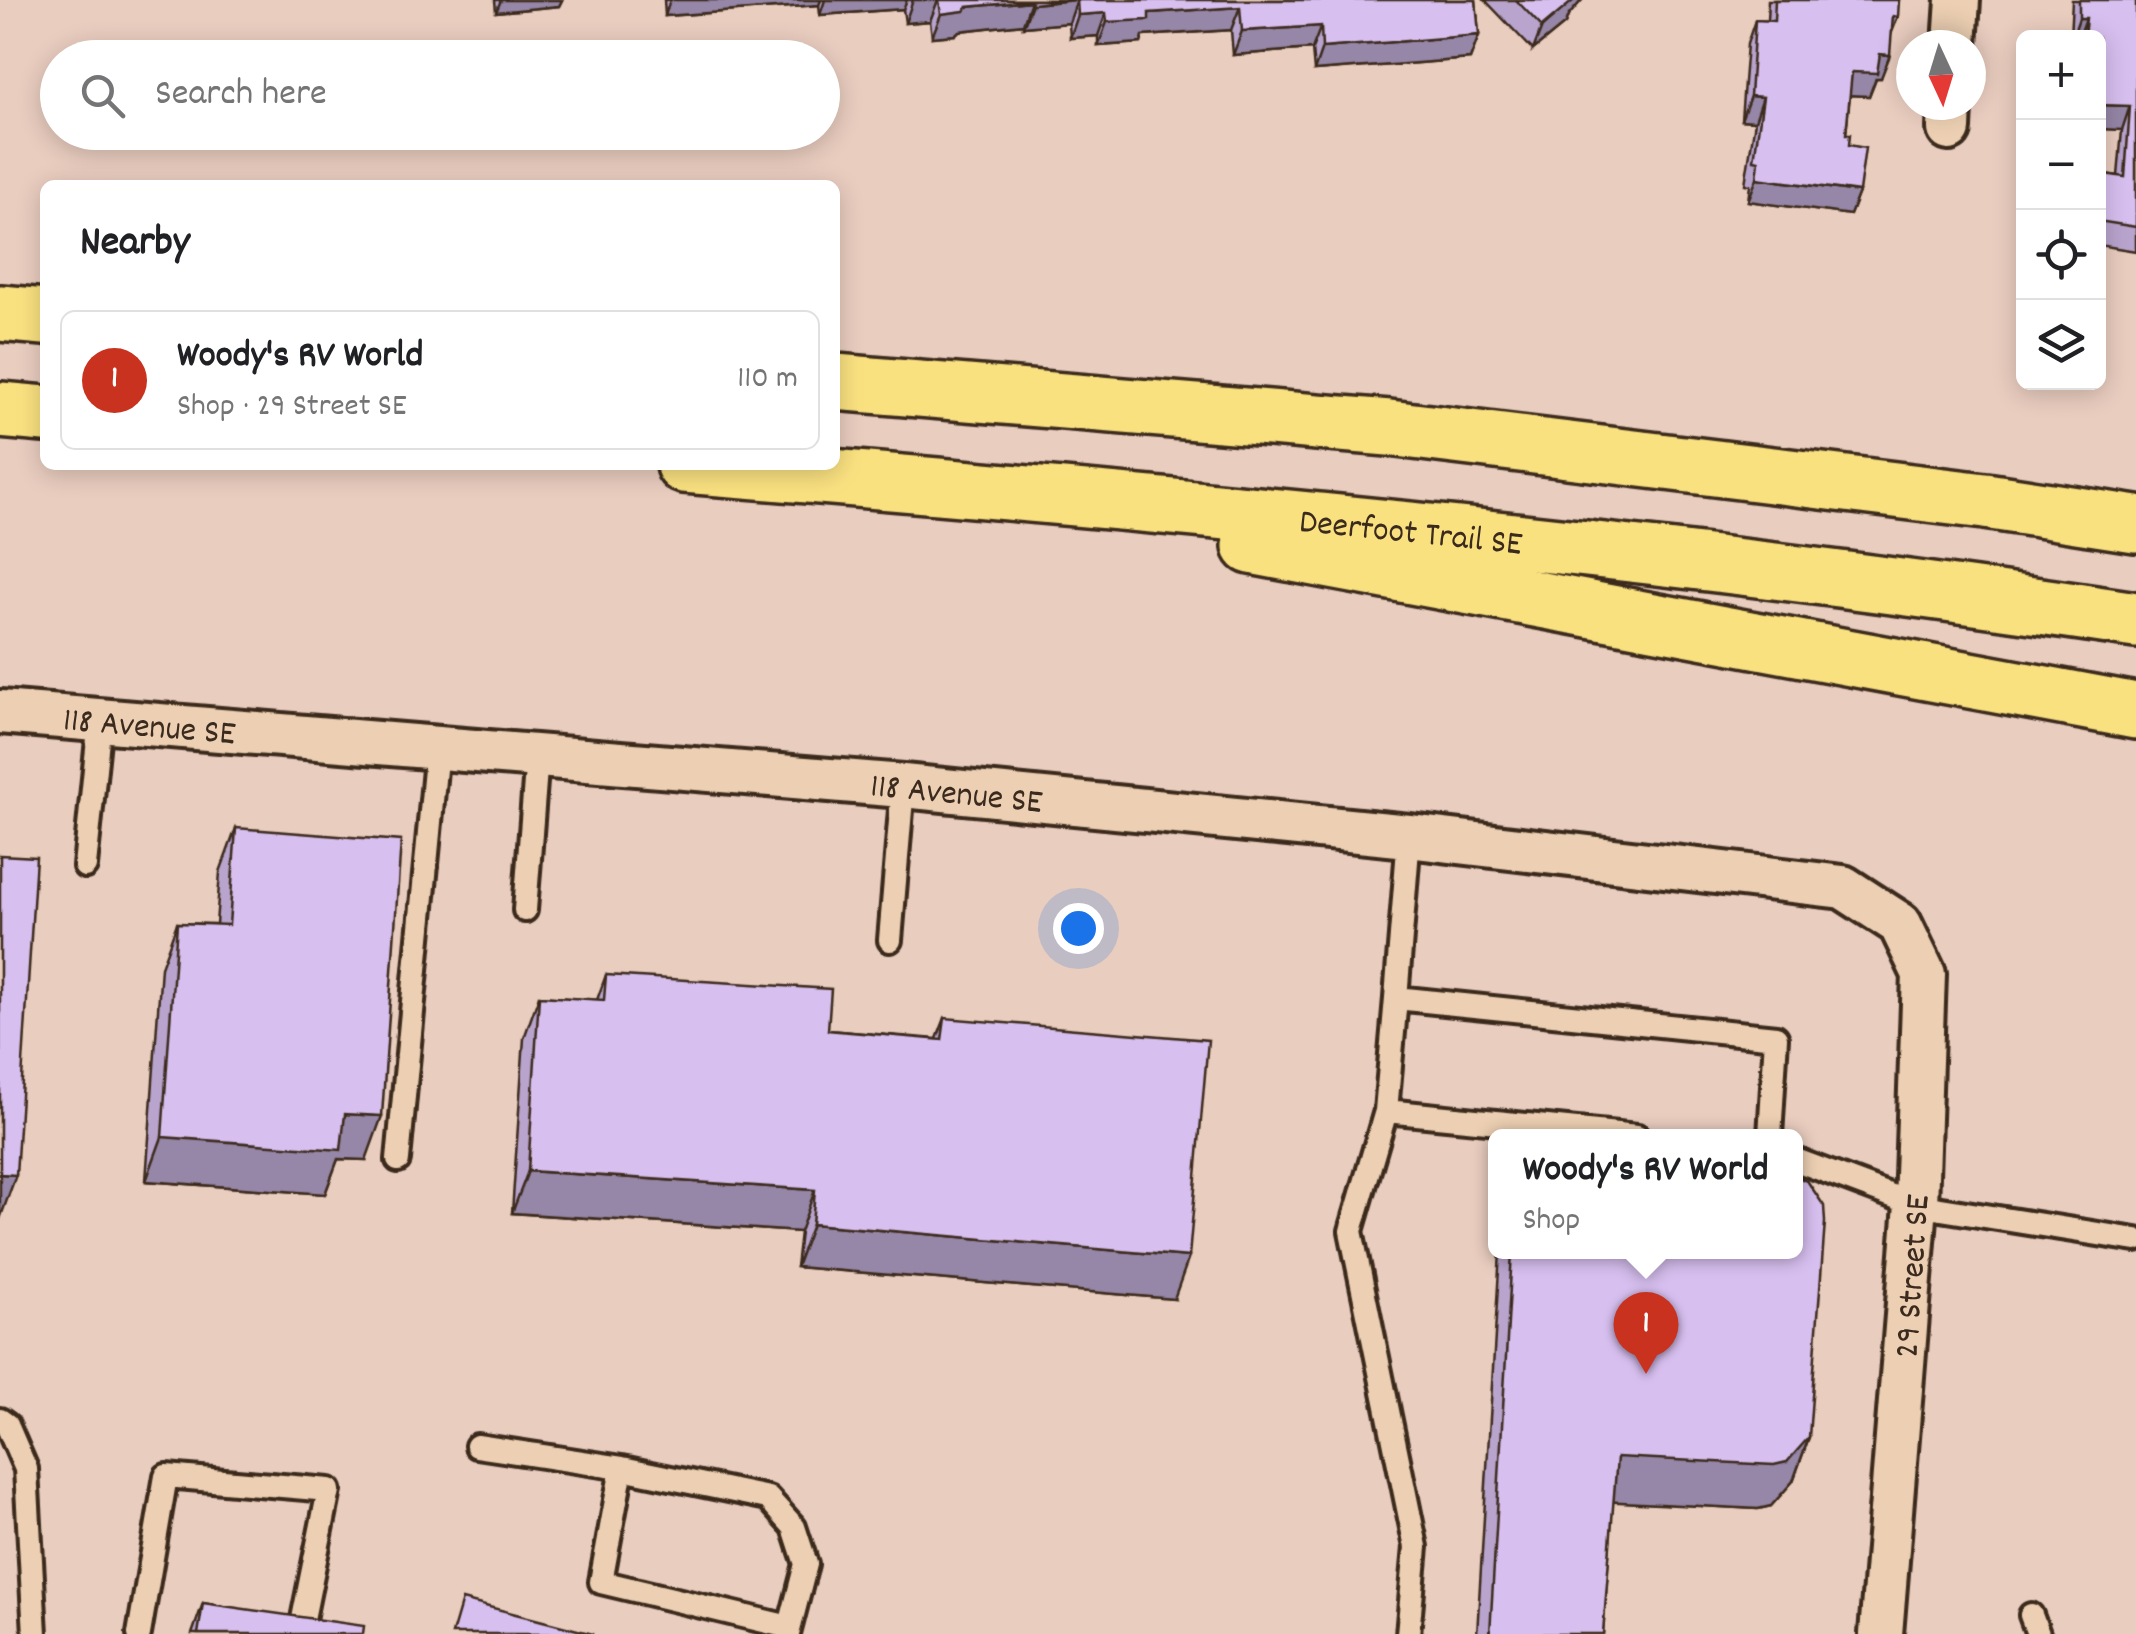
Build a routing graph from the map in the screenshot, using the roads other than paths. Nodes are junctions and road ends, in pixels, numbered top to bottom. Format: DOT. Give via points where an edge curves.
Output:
graph roads {
  1 [pos="1958,0"];
  2 [pos="1956,30"];
  3 [pos="0,314"];
  4 [pos="40,317"];
  5 [pos="840,382"];
  6 [pos="0,410"];
  7 [pos="40,414"];
  8 [pos="746,470"];
  9 [pos="909,483"];
  10 [pos="1985,501"];
  11 [pos="2136,501"];
  12 [pos="2136,524"];
  13 [pos="2136,620"];
  14 [pos="2136,711"];
  15 [pos="0,712"];
  16 [pos="100,720"];
  17 [pos="437,748"];
  18 [pos="537,756"];
  19 [pos="902,786"];
  20 [pos="1408,836"];
  21 [pos="85,866"];
  22 [pos="525,910"];
  23 [pos="1900,924"];
  24 [pos="890,940"];
  25 [pos="1396,998"];
  26 [pos="1386,1112"];
  27 [pos="1564,1129"];
  28 [pos="1770,1129"];
  29 [pos="398,1160"];
  30 [pos="1803,1163"];
  31 [pos="1916,1205"];
  32 [pos="2136,1240"];
  33 [pos="0,1420"];
  34 [pos="477,1446"];
  35 [pos="622,1468"];
  36 [pos="789,1631"];
  37 [pos="35,1634"];
  38 [pos="139,1634"];
  39 [pos="300,1634"];
  40 [pos="1408,1634"];
  41 [pos="1881,1634"];
  1 -- 2 [label="street"];
  3 -- 4 [label="highway"];
  5 -- 10 [label="highway" via="1389,428"];
  6 -- 7 [label="highway"];
  8 -- 9 [label="highway, Deerfoot Trail SE"];
  9 -- 13 [label="highway, Deerfoot Trail SE" via="1367,525"];
  9 -- 14 [label="highway"];
  10 -- 11 [label="highway"];
  10 -- 12 [label="highway"];
  15 -- 16 [label="street, 118 Avenue SE"];
  16 -- 17 [label="street, 118 Avenue SE"];
  16 -- 21 [label="lane"];
  17 -- 18 [label="street, 118 Avenue SE"];
  17 -- 29 [label="lane"];
  18 -- 19 [label="street, 118 Avenue SE"];
  18 -- 22 [label="lane"];
  19 -- 20 [label="street, 118 Avenue SE"];
  19 -- 24 [label="lane"];
  20 -- 23 [label="street, 118 Avenue SE" via="1842,887"];
  20 -- 25 [label="lane"];
  23 -- 31 [label="street, 29 Street SE" via="1924,974"];
  25 -- 26 [label="lane"];
  25 -- 28 [label="lane" via="1776,1037"];
  26 -- 27 [label="lane"];
  26 -- 40 [label="lane" via="1351,1231 1416,1547"];
  30 -- 31 [label="lane"];
  31 -- 32 [label="lane"];
  31 -- 41 [label="street, 29 Street SE"];
  33 -- 37 [label="lane" via="26,1468"];
  34 -- 35 [label="lane"];
  35 -- 36 [label="lane" via="768,1498 794,1527 806,1564"];
  35 -- 36 [label="lane" via="600,1582"];
  38 -- 39 [label="lane" via="166,1476 329,1490"];
}
